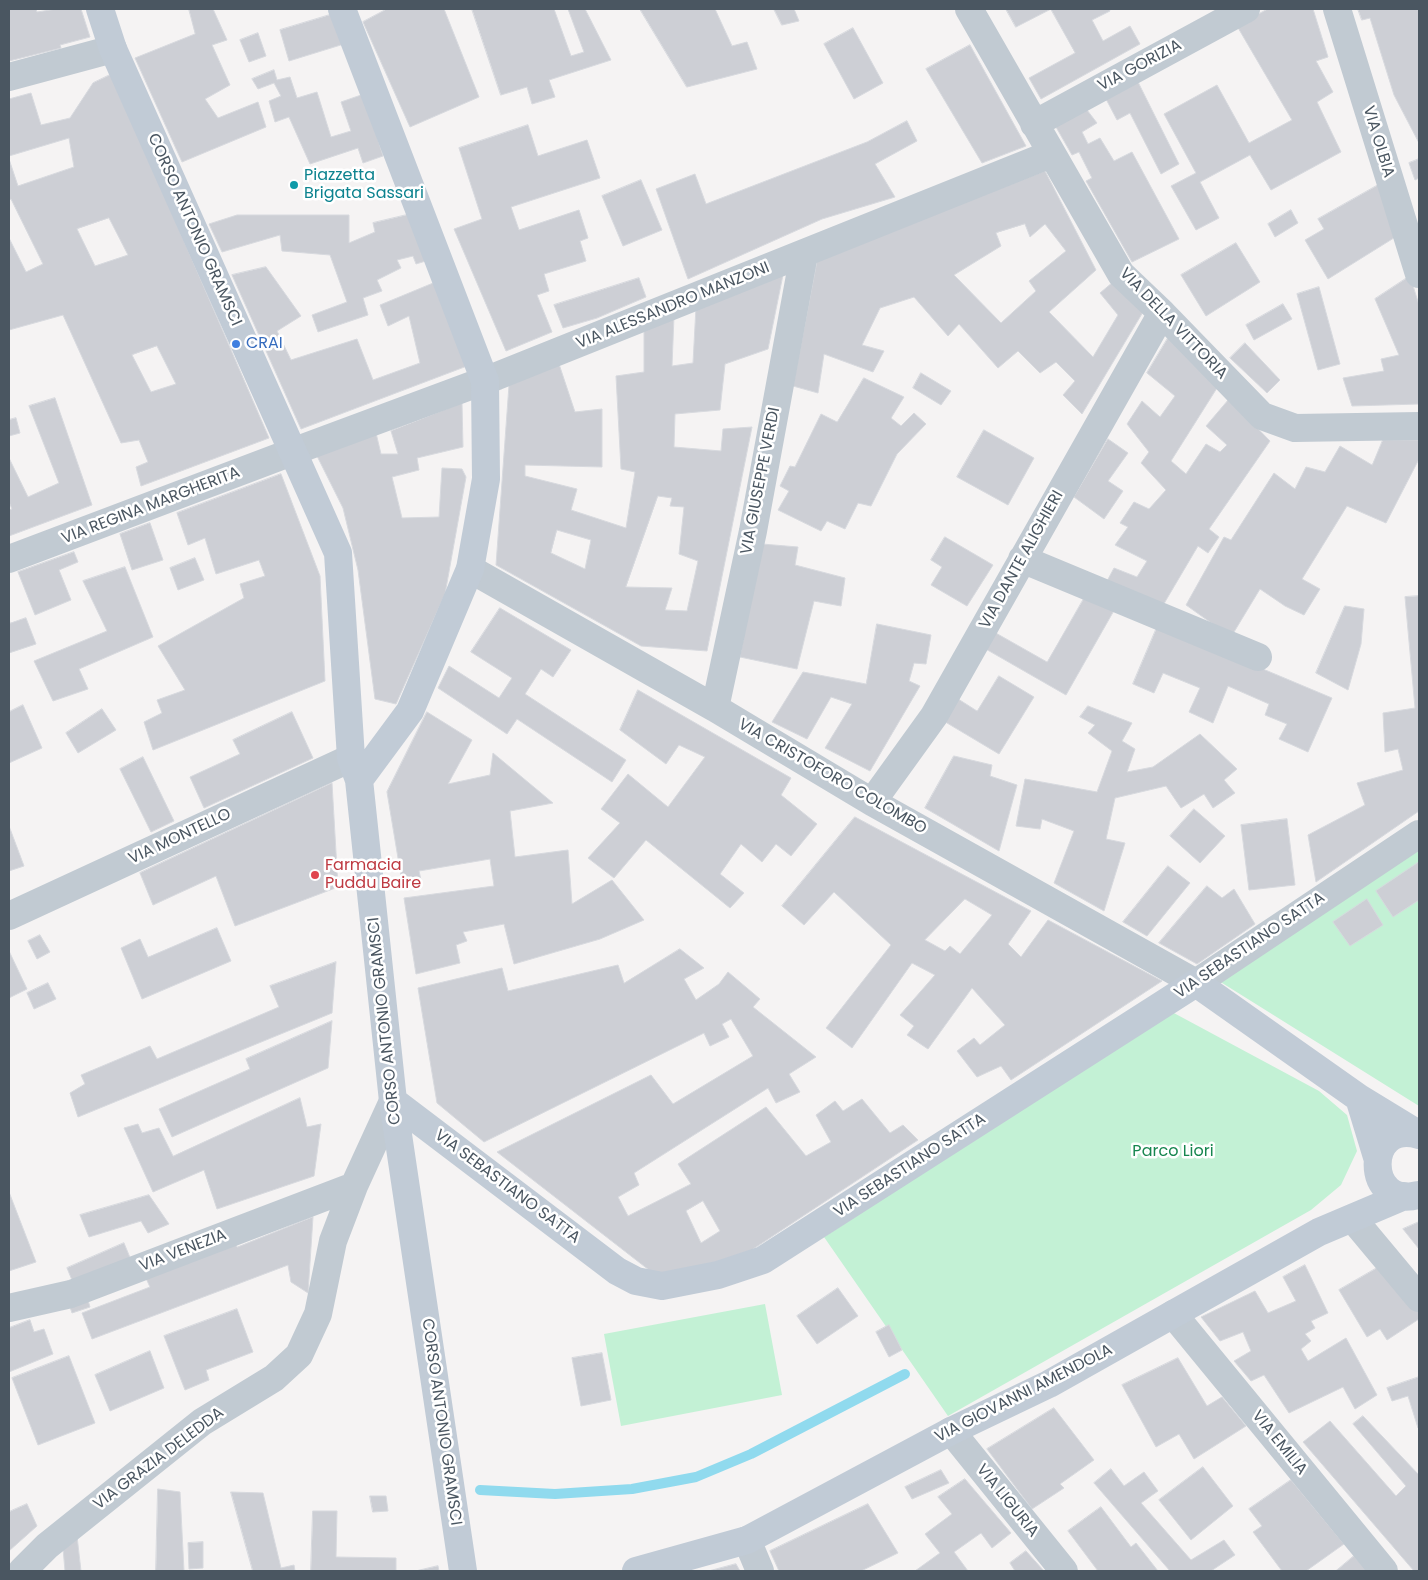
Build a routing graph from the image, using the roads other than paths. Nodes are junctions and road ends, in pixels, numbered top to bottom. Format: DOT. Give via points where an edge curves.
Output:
graph roads {
  1 [pos="100,9"];
  2 [pos="342,9"];
  3 [pos="969,9"];
  4 [pos="1246,9"];
  5 [pos="1336,9"];
  6 [pos="113,49"];
  7 [pos="9,77"];
  8 [pos="1034,124"];
  9 [pos="1051,154"];
  10 [pos="804,254"];
  11 [pos="1419,274"];
  12 [pos="1162,313"];
  13 [pos="484,381"];
  14 [pos="1419,426"];
  15 [pos="293,452"];
  16 [pos="9,559"];
  17 [pos="1022,559"];
  18 [pos="470,569"];
  19 [pos="1258,657"];
  20 [pos="714,708"];
  21 [pos="355,769"];
  22 [pos="872,802"];
  23 [pos="1419,834"];
  24 [pos="9,916"];
  25 [pos="1196,983"];
  26 [pos="1359,1098"];
  27 [pos="393,1101"];
  28 [pos="1419,1135"];
  29 [pos="1377,1157"];
  30 [pos="354,1186"];
  31 [pos="1412,1195"];
  32 [pos="1353,1219"];
  33 [pos="1419,1298"];
  34 [pos="9,1308"];
  35 [pos="1173,1314"];
  36 [pos="951,1431"];
  37 [pos="747,1540"];
  38 [pos="22,1571"];
  39 [pos="463,1571"];
  40 [pos="636,1571"];
  41 [pos="760,1571"];
  42 [pos="1064,1571"];
  43 [pos="1384,1571"];
  1 -- 6 [label="street, CORSO ANTONIO GRAMSCI"];
  2 -- 13 [label="street"];
  3 -- 8 [label="street, VIA DELLA VITTORIA"];
  4 -- 8 [label="street, VIA GORIZIA"];
  5 -- 11 [label="street, VIA OLBIA"];
  6 -- 7 [label="street"];
  6 -- 15 [label="street, CORSO ANTONIO GRAMSCI"];
  8 -- 9 [label="street, VIA DELLA VITTORIA"];
  9 -- 10 [label="street, VIA ALESSANDRO MANZONI"];
  9 -- 12 [label="street, VIA DELLA VITTORIA" via="1121,274"];
  10 -- 13 [label="street, VIA ALESSANDRO MANZONI"];
  10 -- 20 [label="street, VIA GIUSEPPE VERDI" via="753,531"];
  12 -- 14 [label="street, VIA DELLA VITTORIA" via="1262,416 1295,428"];
  12 -- 17 [label="street, VIA DANTE ALIGHIERI"];
  13 -- 15 [label="street, VIA ALESSANDRO MANZONI"];
  13 -- 18 [label="street" via="486,479"];
  15 -- 16 [label="street, VIA REGINA MARGHERITA"];
  15 -- 21 [label="street, CORSO ANTONIO GRAMSCI" via="338,553"];
  17 -- 19 [label="street"];
  17 -- 22 [label="street, VIA DANTE ALIGHIERI" via="934,716"];
  18 -- 20 [label="street, VIA CRISTOFORO COLOMBO"];
  18 -- 21 [label="street" via="410,711"];
  20 -- 22 [label="street, VIA CRISTOFORO COLOMBO"];
  21 -- 24 [label="street, VIA MONTELLO"];
  21 -- 27 [label="street, CORSO ANTONIO GRAMSCI"];
  22 -- 25 [label="street, VIA CRISTOFORO COLOMBO"];
  23 -- 25 [label="street, VIA SEBASTIANO SATTA"];
  25 -- 26 [label="street"];
  25 -- 27 [label="street, VIA SEBASTIANO SATTA" via="763,1260 718,1275 662,1286 636,1281 617,1270"];
  26 -- 28 [label="street"];
  26 -- 29 [label="street"];
  27 -- 30 [label="street, VIA GRAZIA DELEDDA"];
  27 -- 39 [label="street, CORSO ANTONIO GRAMSCI"];
  28 -- 29 [label="street" via="1398,1134 1381,1147"];
  29 -- 31 [label="street" via="1376,1168 1386,1187 1394,1193"];
  30 -- 34 [label="street, VIA VENEZIA" via="71,1294"];
  30 -- 38 [label="street, VIA GRAZIA DELEDDA" via="333,1241 318,1314 299,1355 274,1378 202,1422 47,1546"];
  31 -- 32 [label="street, VIA GIOVANNI AMENDOLA"];
  32 -- 33 [label="street"];
  32 -- 35 [label="street, VIA GIOVANNI AMENDOLA" via="1319,1232"];
  35 -- 36 [label="street, VIA GIOVANNI AMENDOLA" via="1049,1384"];
  35 -- 43 [label="street, VIA EMILIA"];
  36 -- 37 [label="street, VIA GIOVANNI AMENDOLA"];
  36 -- 42 [label="street, VIA LIGURIA"];
  37 -- 40 [label="street, VIA GIOVANNI AMENDOLA"];
  37 -- 41 [label="street"];
}
